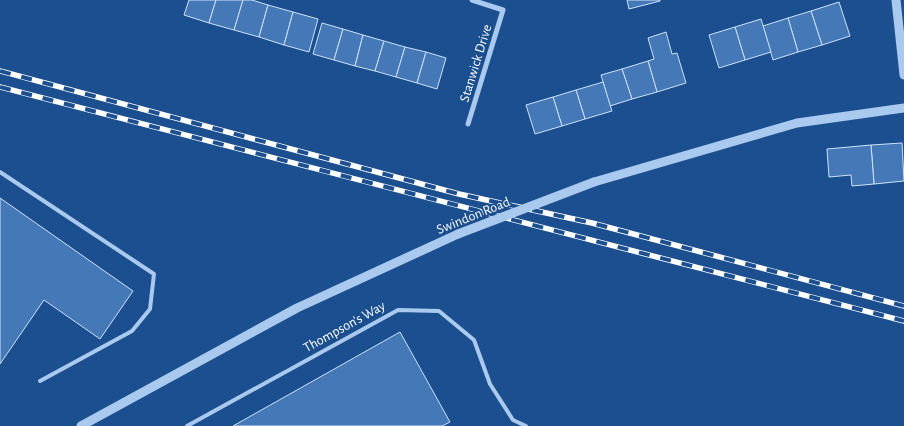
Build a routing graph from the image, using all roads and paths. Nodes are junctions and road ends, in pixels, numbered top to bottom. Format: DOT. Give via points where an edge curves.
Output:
graph roads {
  1 [pos="472,0"];
  2 [pos="896,0"];
  3 [pos="904,75"];
  4 [pos="904,108"];
  5 [pos="468,124"];
  6 [pos="0,172"];
  7 [pos="40,381"];
  8 [pos="81,426"];
  9 [pos="187,426"];
  10 [pos="526,426"];
  1 -- 5 [label="street, Stanwick Drive" via="503,10"];
  2 -- 3 [label="street"];
  4 -- 8 [label="street, Swindon Road, bridge" via="797,122 594,182 458,234 297,308"];
  6 -- 7 [label="lane" via="154,274 150,309 132,331"];
  9 -- 10 [label="lane, Thompson's Way" via="398,310 439,311 474,340 490,384 513,420"];
}
